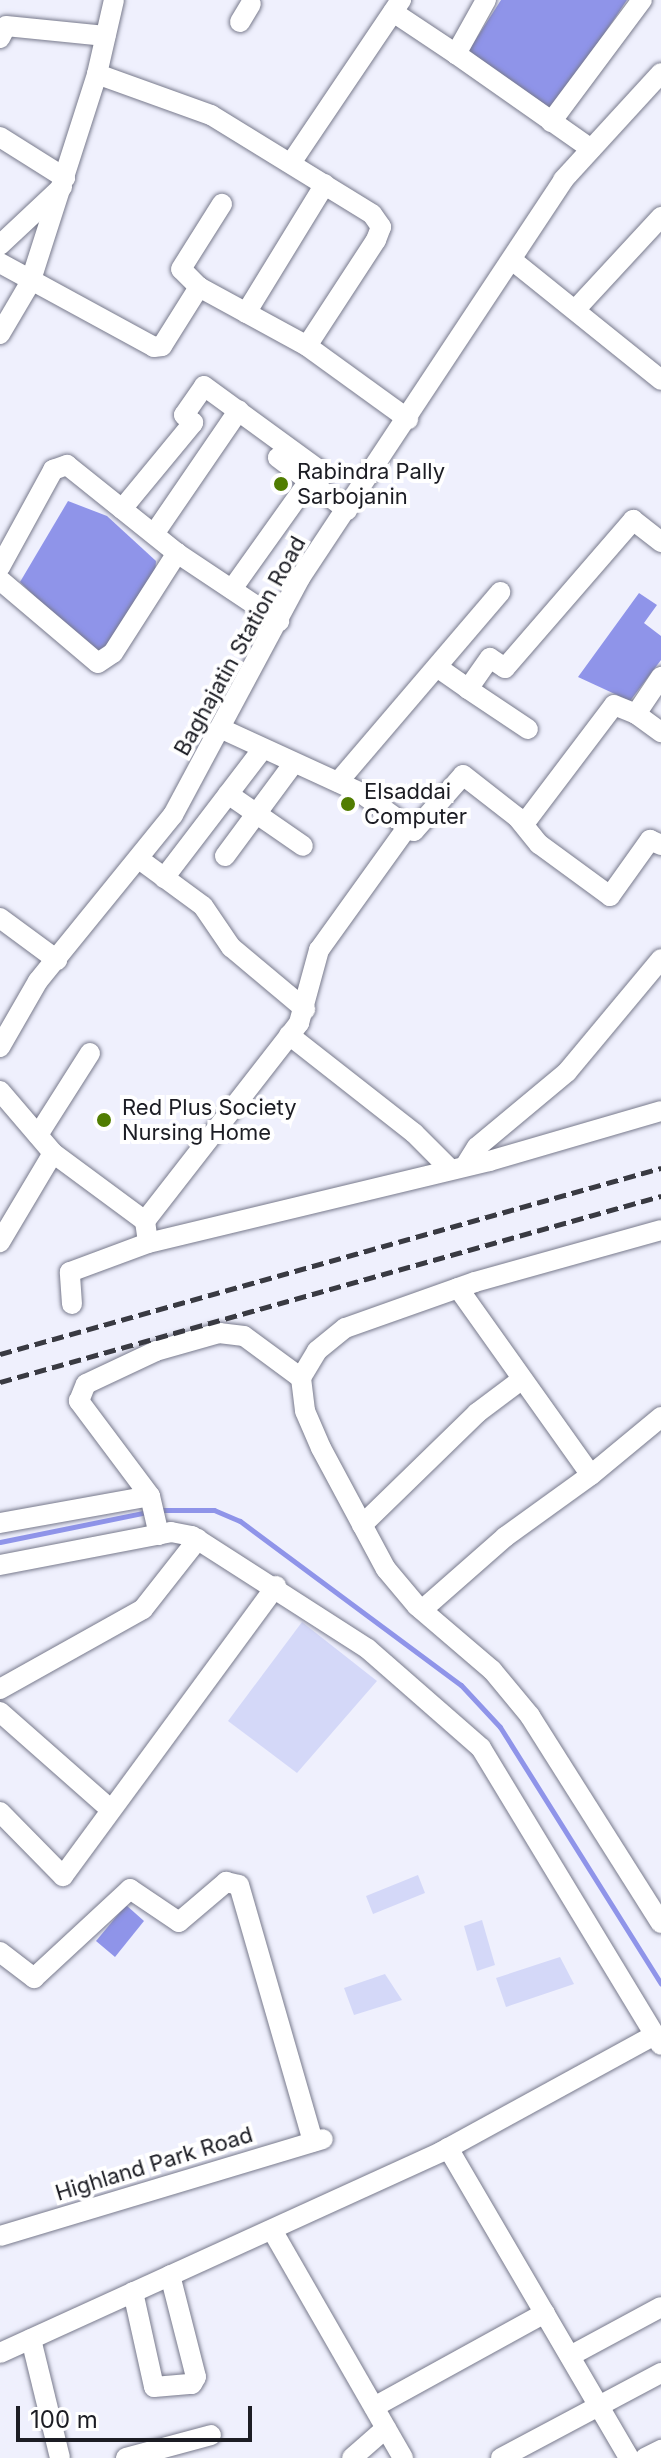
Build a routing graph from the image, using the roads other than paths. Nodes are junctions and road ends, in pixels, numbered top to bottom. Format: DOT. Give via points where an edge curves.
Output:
graph roads {
  1 [pos="114,0"];
  2 [pos="486,0"];
  3 [pos="642,0"];
  4 [pos="249,1"];
  5 [pos="397,6"];
  6 [pos="240,22"];
  7 [pos="106,36"];
  8 [pos="0,38"];
  9 [pos="456,54"];
  10 [pos="97,74"];
  11 [pos="659,79"];
  12 [pos="551,122"];
  13 [pos="0,137"];
  14 [pos="591,149"];
  15 [pos="291,163"];
  16 [pos="64,182"];
  17 [pos="325,184"];
  18 [pos="222,204"];
  19 [pos="661,217"];
  20 [pos="0,245"];
  21 [pos="512,260"];
  22 [pos="0,263"];
  23 [pos="30,283"];
  24 [pos="199,287"];
  25 [pos="575,310"];
  26 [pos="246,313"];
  27 [pos="0,334"];
  28 [pos="307,346"];
  29 [pos="661,380"];
  30 [pos="239,410"];
  31 [pos="408,419"];
  32 [pos="278,458"];
  33 [pos="309,481"];
  34 [pos="122,509"];
  35 [pos="347,510"];
  36 [pos="154,534"];
  37 [pos="661,542"];
  38 [pos="177,553"];
  39 [pos="0,567"];
  40 [pos="0,580"];
  41 [pos="232,589"];
  42 [pos="500,592"];
  43 [pos="279,621"];
  44 [pos="437,667"];
  45 [pos="661,677"];
  46 [pos="468,689"];
  47 [pos="636,714"];
  48 [pos="222,729"];
  49 [pos="528,729"];
  50 [pos="661,732"];
  51 [pos="261,751"];
  52 [pos="293,764"];
  53 [pos="338,782"];
  54 [pos="228,794"];
  55 [pos="257,813"];
  56 [pos="524,824"];
  57 [pos="406,829"];
  58 [pos="661,845"];
  59 [pos="303,846"];
  60 [pos="225,856"];
  61 [pos="139,859"];
  62 [pos="164,878"];
  63 [pos="0,918"];
  64 [pos="661,959"];
  65 [pos="57,960"];
  66 [pos="305,1009"];
  67 [pos="289,1035"];
  68 [pos="0,1047"];
  69 [pos="90,1053"];
  70 [pos="0,1091"];
  71 [pos="661,1111"];
  72 [pos="38,1135"];
  73 [pos="53,1153"];
  74 [pos="458,1168"];
  75 [pos="145,1221"];
  76 [pos="661,1230"];
  77 [pos="3,1231"];
  78 [pos="148,1243"];
  79 [pos="458,1288"];
  80 [pos="72,1304"];
  81 [pos="294,1374"];
  82 [pos="521,1380"];
  83 [pos="661,1417"];
  84 [pos="591,1475"];
  85 [pos="150,1496"];
  86 [pos="0,1523"];
  87 [pos="362,1525"];
  88 [pos="158,1530"];
  89 [pos="198,1539"];
  90 [pos="0,1565"];
  91 [pos="276,1586"];
  92 [pos="422,1610"];
  93 [pos="0,1689"];
  94 [pos="0,1712"];
  95 [pos="111,1810"];
  96 [pos="0,1812"];
  97 [pos="661,1923"];
  98 [pos="0,1952"];
  99 [pos="658,2040"];
  100 [pos="448,2148"];
  101 [pos="272,2230"];
  102 [pos="0,2236"];
  103 [pos="170,2275"];
  104 [pos="133,2292"];
  105 [pos="661,2307"];
  106 [pos="545,2313"];
  107 [pos="31,2339"];
  108 [pos="0,2353"];
  109 [pos="570,2356"];
  110 [pos="661,2373"];
  111 [pos="597,2402"];
  112 [pos="374,2407"];
  113 [pos="386,2428"];
  114 [pos="211,2435"];
  115 [pos="661,2450"];
  116 [pos="60,2458"];
  117 [pos="126,2458"];
  118 [pos="352,2458"];
  119 [pos="403,2458"];
  120 [pos="501,2458"];
  121 [pos="629,2458"];
  122 [pos="645,2458"];
  1 -- 7 [label="street"];
  2 -- 9 [label="street"];
  3 -- 12 [label="street"];
  4 -- 6 [label="street"];
  5 -- 9 [label="street"];
  5 -- 15 [label="street"];
  7 -- 8 [label="street" via="6,26"];
  7 -- 10 [label="street"];
  9 -- 12 [label="street"];
  10 -- 15 [label="street" via="211,115"];
  10 -- 16 [label="street"];
  11 -- 14 [label="street, Baghajatin Station Road"];
  12 -- 14 [label="street"];
  13 -- 16 [label="street"];
  14 -- 21 [label="street, Baghajatin Station Road"];
  15 -- 17 [label="street"];
  16 -- 20 [label="street"];
  16 -- 23 [label="street"];
  17 -- 26 [label="street"];
  17 -- 28 [label="street" via="372,214 381,227"];
  18 -- 24 [label="street" via="181,269"];
  19 -- 25 [label="street"];
  21 -- 25 [label="street"];
  21 -- 31 [label="street, Baghajatin Station Road"];
  22 -- 23 [label="street"];
  23 -- 24 [label="street" via="154,347 162,346"];
  23 -- 27 [label="street"];
  24 -- 26 [label="street"];
  25 -- 29 [label="street"];
  26 -- 28 [label="street"];
  28 -- 31 [label="street"];
  30 -- 33 [label="street" via="318,469"];
  30 -- 34 [label="street" via="204,386 184,415 193,423"];
  30 -- 36 [label="street"];
  31 -- 35 [label="street, Baghajatin Station Road"];
  32 -- 33 [label="street"];
  33 -- 35 [label="street"];
  33 -- 41 [label="street"];
  34 -- 36 [label="street"];
  34 -- 39 [label="street" via="60,465"];
  35 -- 43 [label="street, Baghajatin Station Road"];
  36 -- 38 [label="street"];
  37 -- 46 [label="street" via="633,520 505,668 490,658"];
  38 -- 40 [label="street" via="113,653 98,663"];
  38 -- 41 [label="street"];
  41 -- 43 [label="street"];
  42 -- 44 [label="street"];
  43 -- 48 [label="street, Baghajatin Station Road"];
  44 -- 46 [label="street"];
  44 -- 53 [label="street"];
  45 -- 47 [label="street"];
  46 -- 49 [label="street"];
  47 -- 50 [label="street"];
  47 -- 56 [label="street" via="614,705"];
  48 -- 51 [label="street"];
  48 -- 61 [label="street, Baghajatin Station Road"];
  51 -- 52 [label="street"];
  51 -- 54 [label="street"];
  52 -- 53 [label="street"];
  52 -- 55 [label="street"];
  53 -- 57 [label="street"];
  54 -- 55 [label="street"];
  54 -- 62 [label="street"];
  55 -- 59 [label="street"];
  55 -- 60 [label="street"];
  56 -- 57 [label="street" via="463,775 425,821 414,831"];
  56 -- 58 [label="street" via="539,844 610,896 650,840"];
  57 -- 66 [label="street" via="319,950"];
  61 -- 62 [label="street"];
  61 -- 65 [label="street, Baghajatin Station Road"];
  62 -- 66 [label="street" via="213,916 251,967"];
  63 -- 65 [label="street"];
  64 -- 74 [label="street" via="567,1072"];
  65 -- 68 [label="street, Baghajatin Station Road"];
  66 -- 67 [label="street"];
  67 -- 74 [label="street"];
  67 -- 75 [label="street"];
  69 -- 72 [label="street"];
  70 -- 72 [label="street"];
  71 -- 74 [label="street"];
  72 -- 73 [label="street"];
  73 -- 75 [label="street"];
  73 -- 77 [label="street"];
  74 -- 78 [label="street"];
  75 -- 78 [label="street"];
  76 -- 79 [label="street"];
  78 -- 80 [label="street" via="70,1272"];
  79 -- 81 [label="street" via="345,1328"];
  79 -- 82 [label="street"];
  81 -- 85 [label="street" via="244,1336 219,1333 127,1362 86,1384 79,1401"];
  81 -- 87 [label="street" via="305,1411"];
  82 -- 84 [label="street"];
  82 -- 87 [label="street" via="477,1413"];
  83 -- 84 [label="street"];
  84 -- 92 [label="street" via="505,1537"];
  85 -- 86 [label="street"];
  85 -- 88 [label="street"];
  87 -- 92 [label="street" via="386,1569"];
  88 -- 89 [label="street"];
  88 -- 90 [label="street"];
  89 -- 91 [label="street"];
  89 -- 93 [label="street" via="143,1609"];
  91 -- 95 [label="street"];
  91 -- 99 [label="street" via="432,1700 481,1748 547,1847"];
  92 -- 97 [label="street" via="492,1670 530,1716"];
  94 -- 95 [label="street"];
  95 -- 96 [label="street" via="63,1876"];
  98 -- 102 [label="street, Highland Park Road" via="34,1978 130,1889 179,1922 226,1882 239,1885 318,2140"];
  99 -- 100 [label="street"];
  100 -- 101 [label="street"];
  100 -- 106 [label="street"];
  101 -- 103 [label="street"];
  101 -- 112 [label="street"];
  103 -- 104 [label="street"];
  103 -- 104 [label="street" via="196,2377 192,2384 154,2387"];
  104 -- 107 [label="street"];
  105 -- 109 [label="street"];
  106 -- 109 [label="street"];
  106 -- 112 [label="street"];
  107 -- 108 [label="street"];
  107 -- 116 [label="street"];
  109 -- 111 [label="street"];
  110 -- 111 [label="street"];
  111 -- 120 [label="street"];
  111 -- 121 [label="street"];
  112 -- 113 [label="street"];
  113 -- 118 [label="street"];
  113 -- 119 [label="street"];
  114 -- 117 [label="street" via="177,2439"];
  115 -- 122 [label="street"];
}
